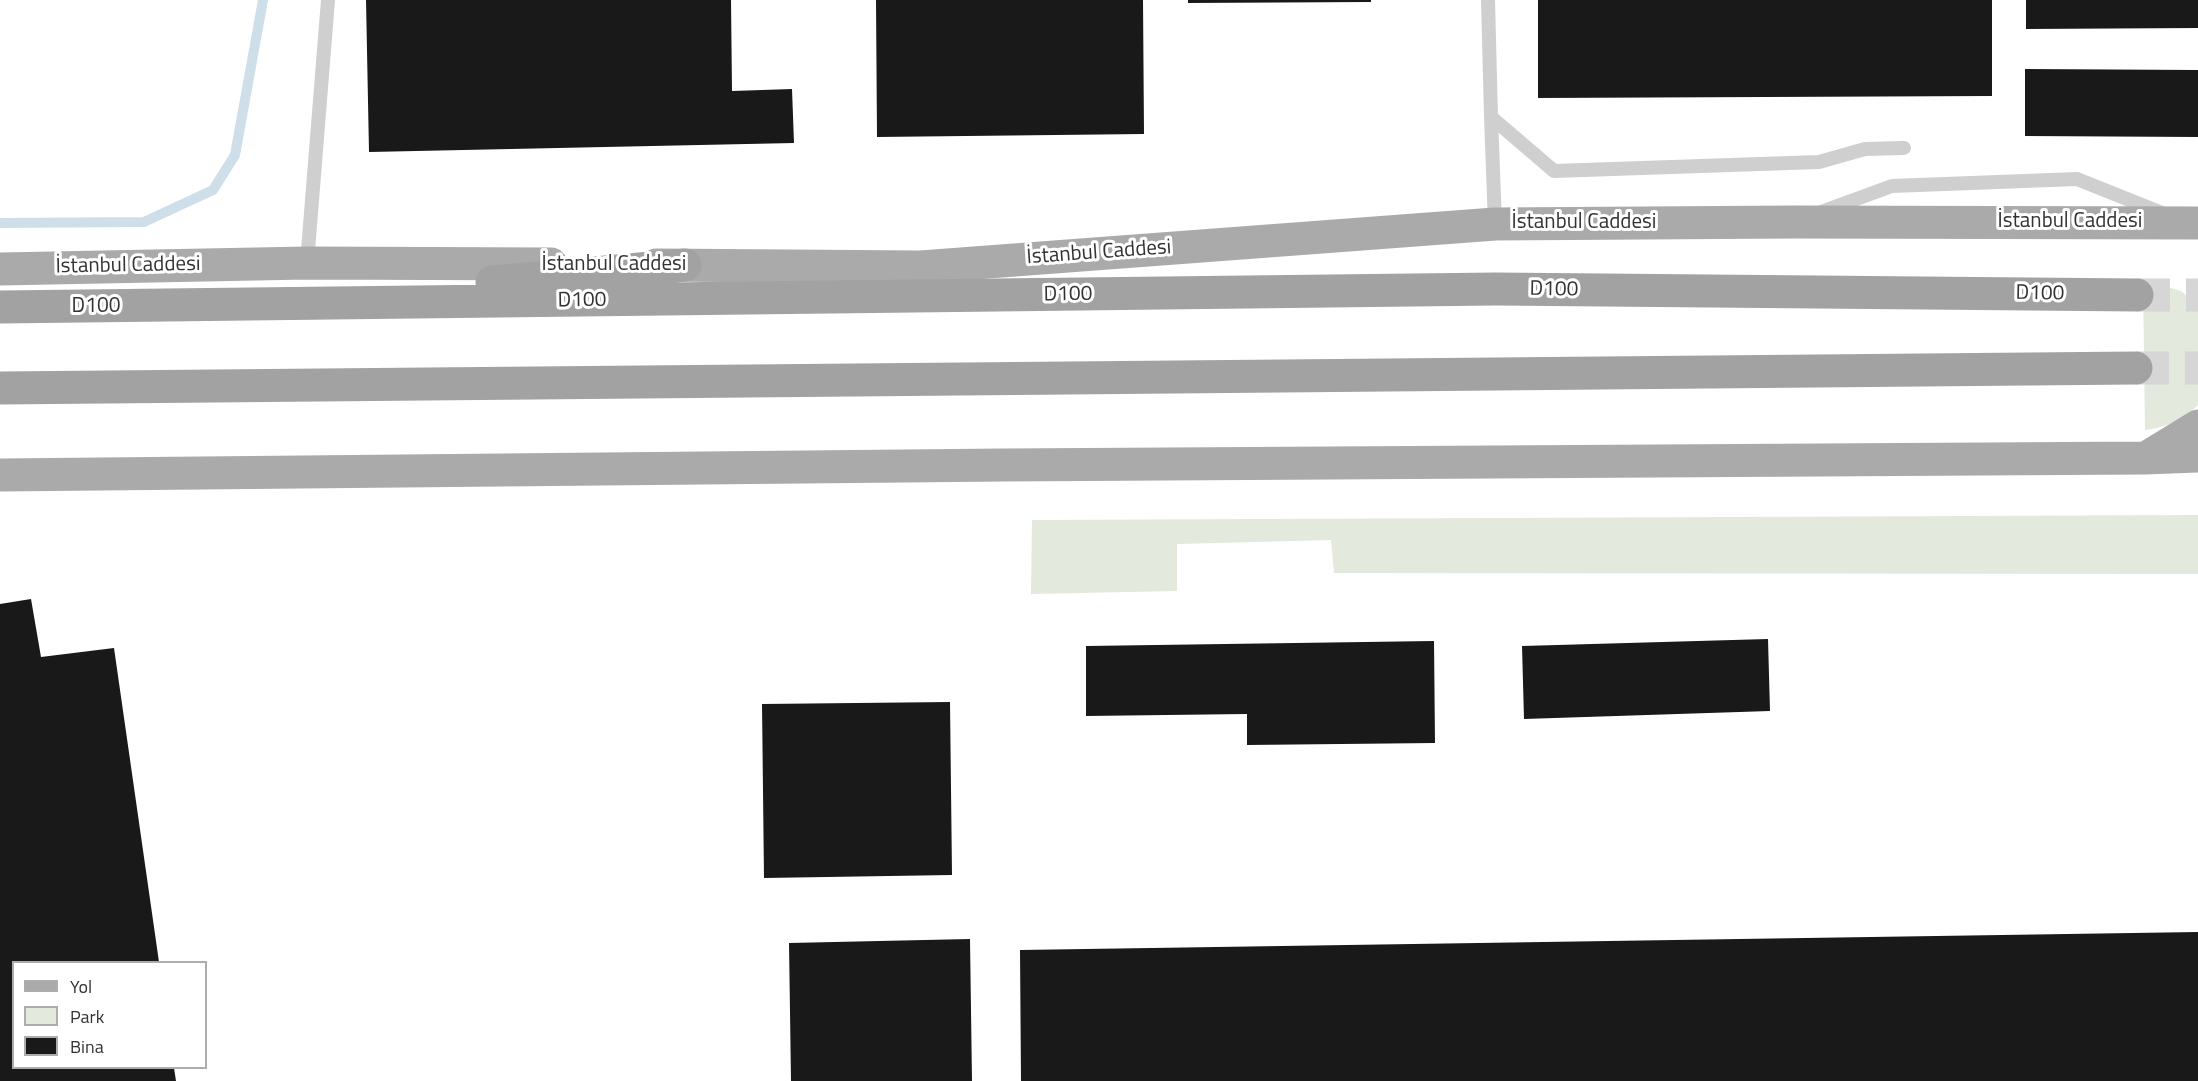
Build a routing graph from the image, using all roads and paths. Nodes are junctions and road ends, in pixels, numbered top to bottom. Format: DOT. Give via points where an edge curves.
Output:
graph roads {
  1 [pos="328,0"];
  2 [pos="1488,0"];
  3 [pos="1491,117"];
  4 [pos="1904,148"];
  5 [pos="1793,222"];
  6 [pos="1495,224"];
  7 [pos="2194,231"];
  8 [pos="307,263"];
  9 [pos="685,265"];
  10 [pos="0,269"];
  11 [pos="2137,295"];
  12 [pos="229,306"];
  13 [pos="0,307"];
  14 [pos="2136,368"];
  15 [pos="0,388"];
  16 [pos="2198,426"];
  17 [pos="2198,456"];
  18 [pos="2145,458"];
  19 [pos="0,475"];
  1 -- 8 [label="lane"];
  2 -- 3 [label="lane"];
  3 -- 4 [label="lane" via="1554,171 1819,162 1865,148"];
  3 -- 6 [label="lane"];
  5 -- 6 [label="main road, İstanbul Caddesi"];
  5 -- 7 [label="main road, İstanbul Caddesi" via="2146,222"];
  5 -- 7 [label="lane" via="1892,186 2077,178"];
  6 -- 9 [label="main road, İstanbul Caddesi" via="921,267"];
  8 -- 9 [label="main road, İstanbul Caddesi"];
  8 -- 10 [label="main road, İstanbul Caddesi"];
  9 -- 12 [label="highway"];
  11 -- 12 [label="highway, D100 / D100" via="1496,289"];
  12 -- 13 [label="highway, D100 / D100"];
  14 -- 15 [label="highway"];
  16 -- 18 [label="main road"];
  17 -- 18 [label="main road"];
  18 -- 19 [label="main road"];
}
